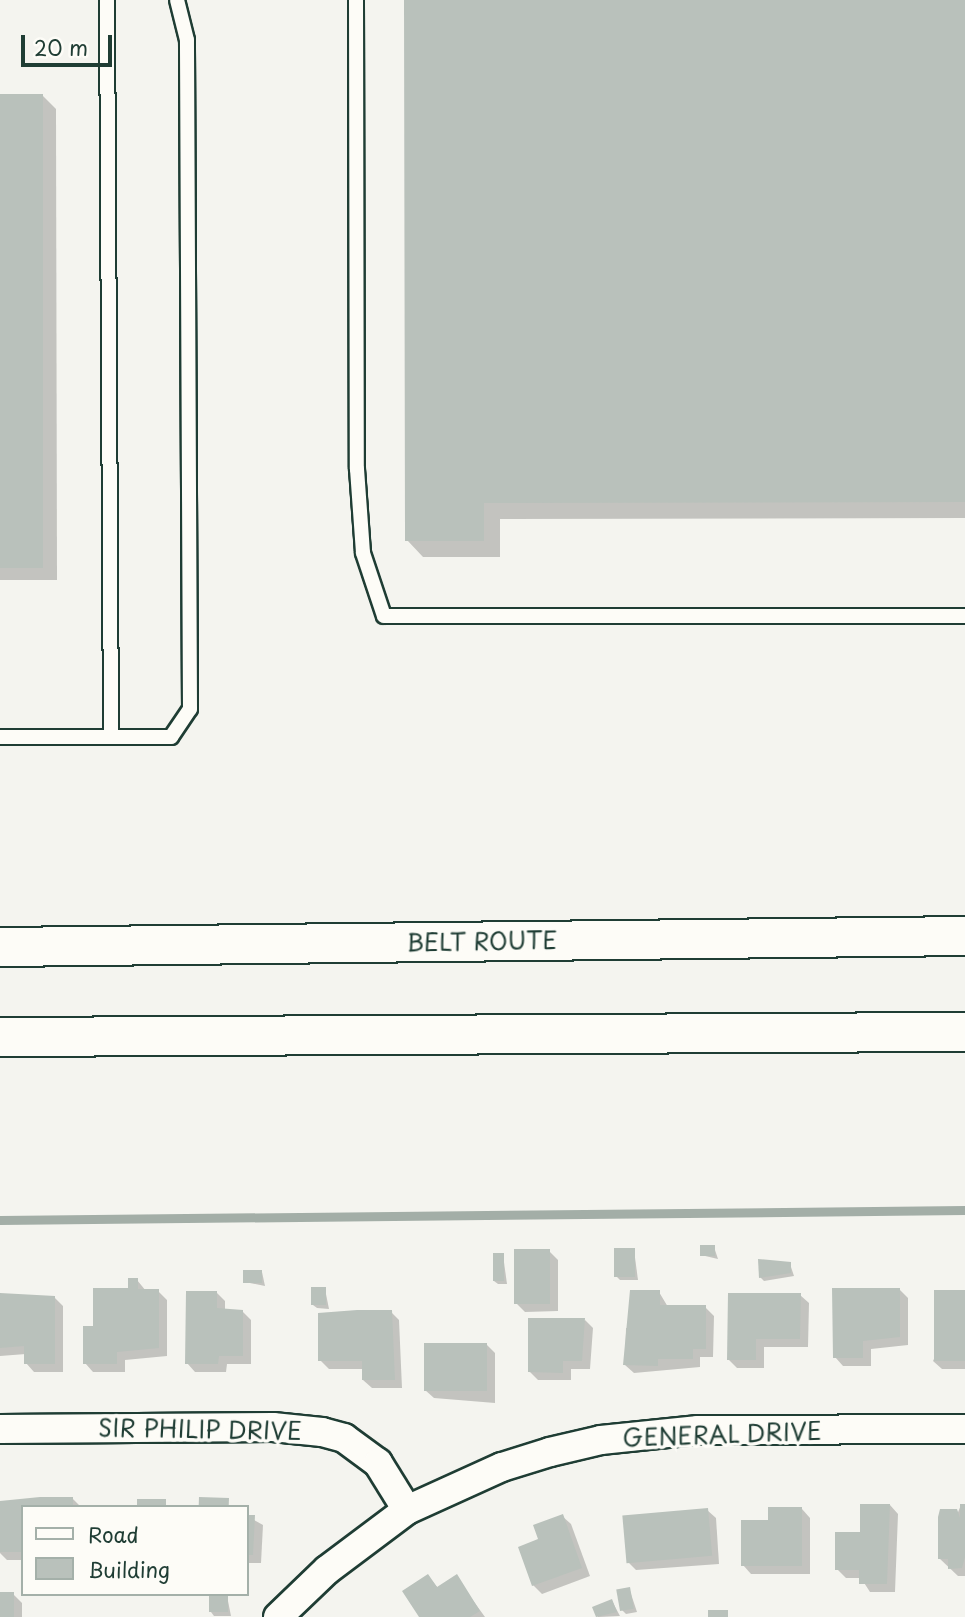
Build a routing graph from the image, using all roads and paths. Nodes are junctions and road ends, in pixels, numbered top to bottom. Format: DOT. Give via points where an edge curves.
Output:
graph roads {
  1 [pos="107,0"];
  2 [pos="177,0"];
  3 [pos="356,0"];
  4 [pos="965,616"];
  5 [pos="111,736"];
  6 [pos="0,737"];
  7 [pos="965,936"];
  8 [pos="0,947"];
  9 [pos="965,1032"];
  10 [pos="0,1037"];
  11 [pos="0,1429"];
  12 [pos="965,1429"];
  13 [pos="407,1510"];
  14 [pos="278,1617"];
  1 -- 5 [label="lane"];
  2 -- 5 [label="lane" via="187,40 190,709 171,737"];
  3 -- 4 [label="lane" via="356,469 362,554 384,616"];
  5 -- 6 [label="lane"];
  7 -- 8 [label="highway, BELT ROUTE"];
  9 -- 10 [label="highway"];
  11 -- 13 [label="street, SIR PHILIP DRIVE" via="273,1427 323,1432 344,1438 378,1463"];
  12 -- 13 [label="street, GENERAL DRIVE" via="698,1430 614,1438 502,1467"];
  13 -- 14 [label="street, GENERAL DRIVE" via="327,1570"];
}
